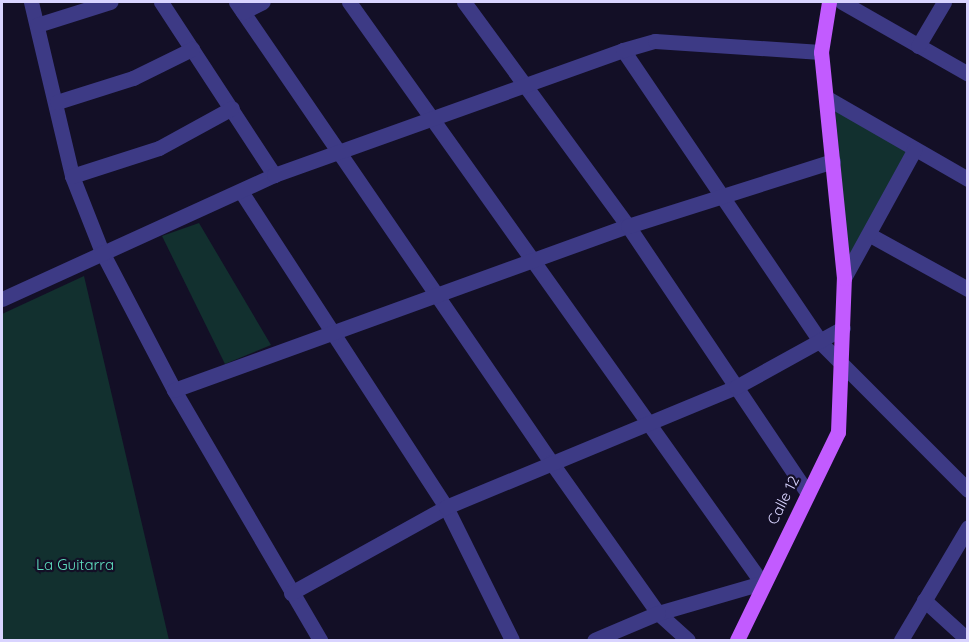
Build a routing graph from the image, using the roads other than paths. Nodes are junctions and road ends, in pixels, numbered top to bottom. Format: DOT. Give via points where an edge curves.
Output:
graph roads {
  1 [pos="31,2"];
  2 [pos="111,2"];
  3 [pos="161,2"];
  4 [pos="263,2"];
  5 [pos="348,2"];
  6 [pos="464,2"];
  7 [pos="829,2"];
  8 [pos="846,2"];
  9 [pos="944,2"];
  10 [pos="240,7"];
  11 [pos="37,25"];
  12 [pos="918,46"];
  13 [pos="192,49"];
  14 [pos="623,50"];
  15 [pos="821,52"];
  16 [pos="968,74"];
  17 [pos="525,82"];
  18 [pos="827,98"];
  19 [pos="57,102"];
  20 [pos="232,108"];
  21 [pos="429,117"];
  22 [pos="915,149"];
  23 [pos="339,151"];
  24 [pos="832,161"];
  25 [pos="274,175"];
  26 [pos="72,176"];
  27 [pos="968,180"];
  28 [pos="242,193"];
  29 [pos="724,194"];
  30 [pos="628,226"];
  31 [pos="870,235"];
  32 [pos="102,252"];
  33 [pos="535,260"];
  34 [pos="844,278"];
  35 [pos="968,289"];
  36 [pos="438,296"];
  37 [pos="2,298"];
  38 [pos="843,328"];
  39 [pos="330,331"];
  40 [pos="822,344"];
  41 [pos="844,372"];
  42 [pos="736,387"];
  43 [pos="174,390"];
  44 [pos="644,421"];
  45 [pos="552,462"];
  46 [pos="968,490"];
  47 [pos="807,492"];
  48 [pos="446,507"];
  49 [pos="968,527"];
  50 [pos="762,583"];
  51 [pos="291,593"];
  52 [pos="924,600"];
  53 [pos="658,613"];
  54 [pos="320,640"];
  55 [pos="512,640"];
  56 [pos="594,640"];
  57 [pos="688,640"];
  58 [pos="737,640"];
  59 [pos="901,640"];
  60 [pos="968,640"];
  1 -- 11 [label="street"];
  2 -- 11 [label="street"];
  3 -- 13 [label="street"];
  4 -- 10 [label="street"];
  5 -- 21 [label="street"];
  6 -- 17 [label="street"];
  7 -- 15 [label="main road, Calle 12"];
  8 -- 12 [label="street"];
  9 -- 12 [label="street"];
  10 -- 23 [label="street"];
  11 -- 19 [label="street"];
  12 -- 16 [label="street"];
  13 -- 19 [label="street" via="133,78"];
  13 -- 20 [label="street"];
  14 -- 15 [label="street" via="655,41"];
  14 -- 17 [label="street"];
  14 -- 29 [label="street"];
  15 -- 18 [label="main road, Calle 12"];
  17 -- 21 [label="street"];
  17 -- 30 [label="street"];
  18 -- 22 [label="street"];
  18 -- 24 [label="main road, Calle 12"];
  19 -- 26 [label="street"];
  20 -- 25 [label="street"];
  20 -- 26 [label="street" via="159,148"];
  21 -- 23 [label="street"];
  21 -- 33 [label="street"];
  22 -- 27 [label="street"];
  22 -- 31 [label="street"];
  23 -- 25 [label="street"];
  23 -- 36 [label="street"];
  24 -- 29 [label="street"];
  24 -- 34 [label="main road, Calle 12"];
  25 -- 28 [label="street"];
  26 -- 32 [label="street"];
  28 -- 32 [label="street"];
  28 -- 39 [label="street"];
  29 -- 30 [label="street"];
  29 -- 40 [label="street"];
  30 -- 33 [label="street"];
  30 -- 42 [label="street"];
  31 -- 34 [label="street"];
  31 -- 35 [label="street"];
  32 -- 37 [label="street"];
  32 -- 43 [label="street"];
  33 -- 36 [label="street"];
  33 -- 44 [label="street"];
  34 -- 38 [label="main road, Calle 12"];
  36 -- 39 [label="street"];
  36 -- 45 [label="street"];
  38 -- 40 [label="street"];
  38 -- 41 [label="main road, Calle 12"];
  39 -- 43 [label="street"];
  39 -- 48 [label="street"];
  40 -- 41 [label="street"];
  40 -- 42 [label="street"];
  41 -- 46 [label="street"];
  41 -- 47 [label="main road, Calle 12" via="838,432"];
  42 -- 44 [label="street"];
  42 -- 47 [label="street"];
  43 -- 51 [label="street"];
  44 -- 45 [label="street"];
  44 -- 50 [label="street"];
  45 -- 48 [label="street"];
  45 -- 53 [label="street"];
  47 -- 50 [label="main road, Calle 12"];
  48 -- 51 [label="street"];
  48 -- 55 [label="street"];
  49 -- 52 [label="street"];
  50 -- 53 [label="street"];
  50 -- 58 [label="main road, Calle 12"];
  51 -- 54 [label="street"];
  52 -- 59 [label="street"];
  52 -- 60 [label="street"];
  53 -- 56 [label="street"];
  53 -- 57 [label="street"];
}
